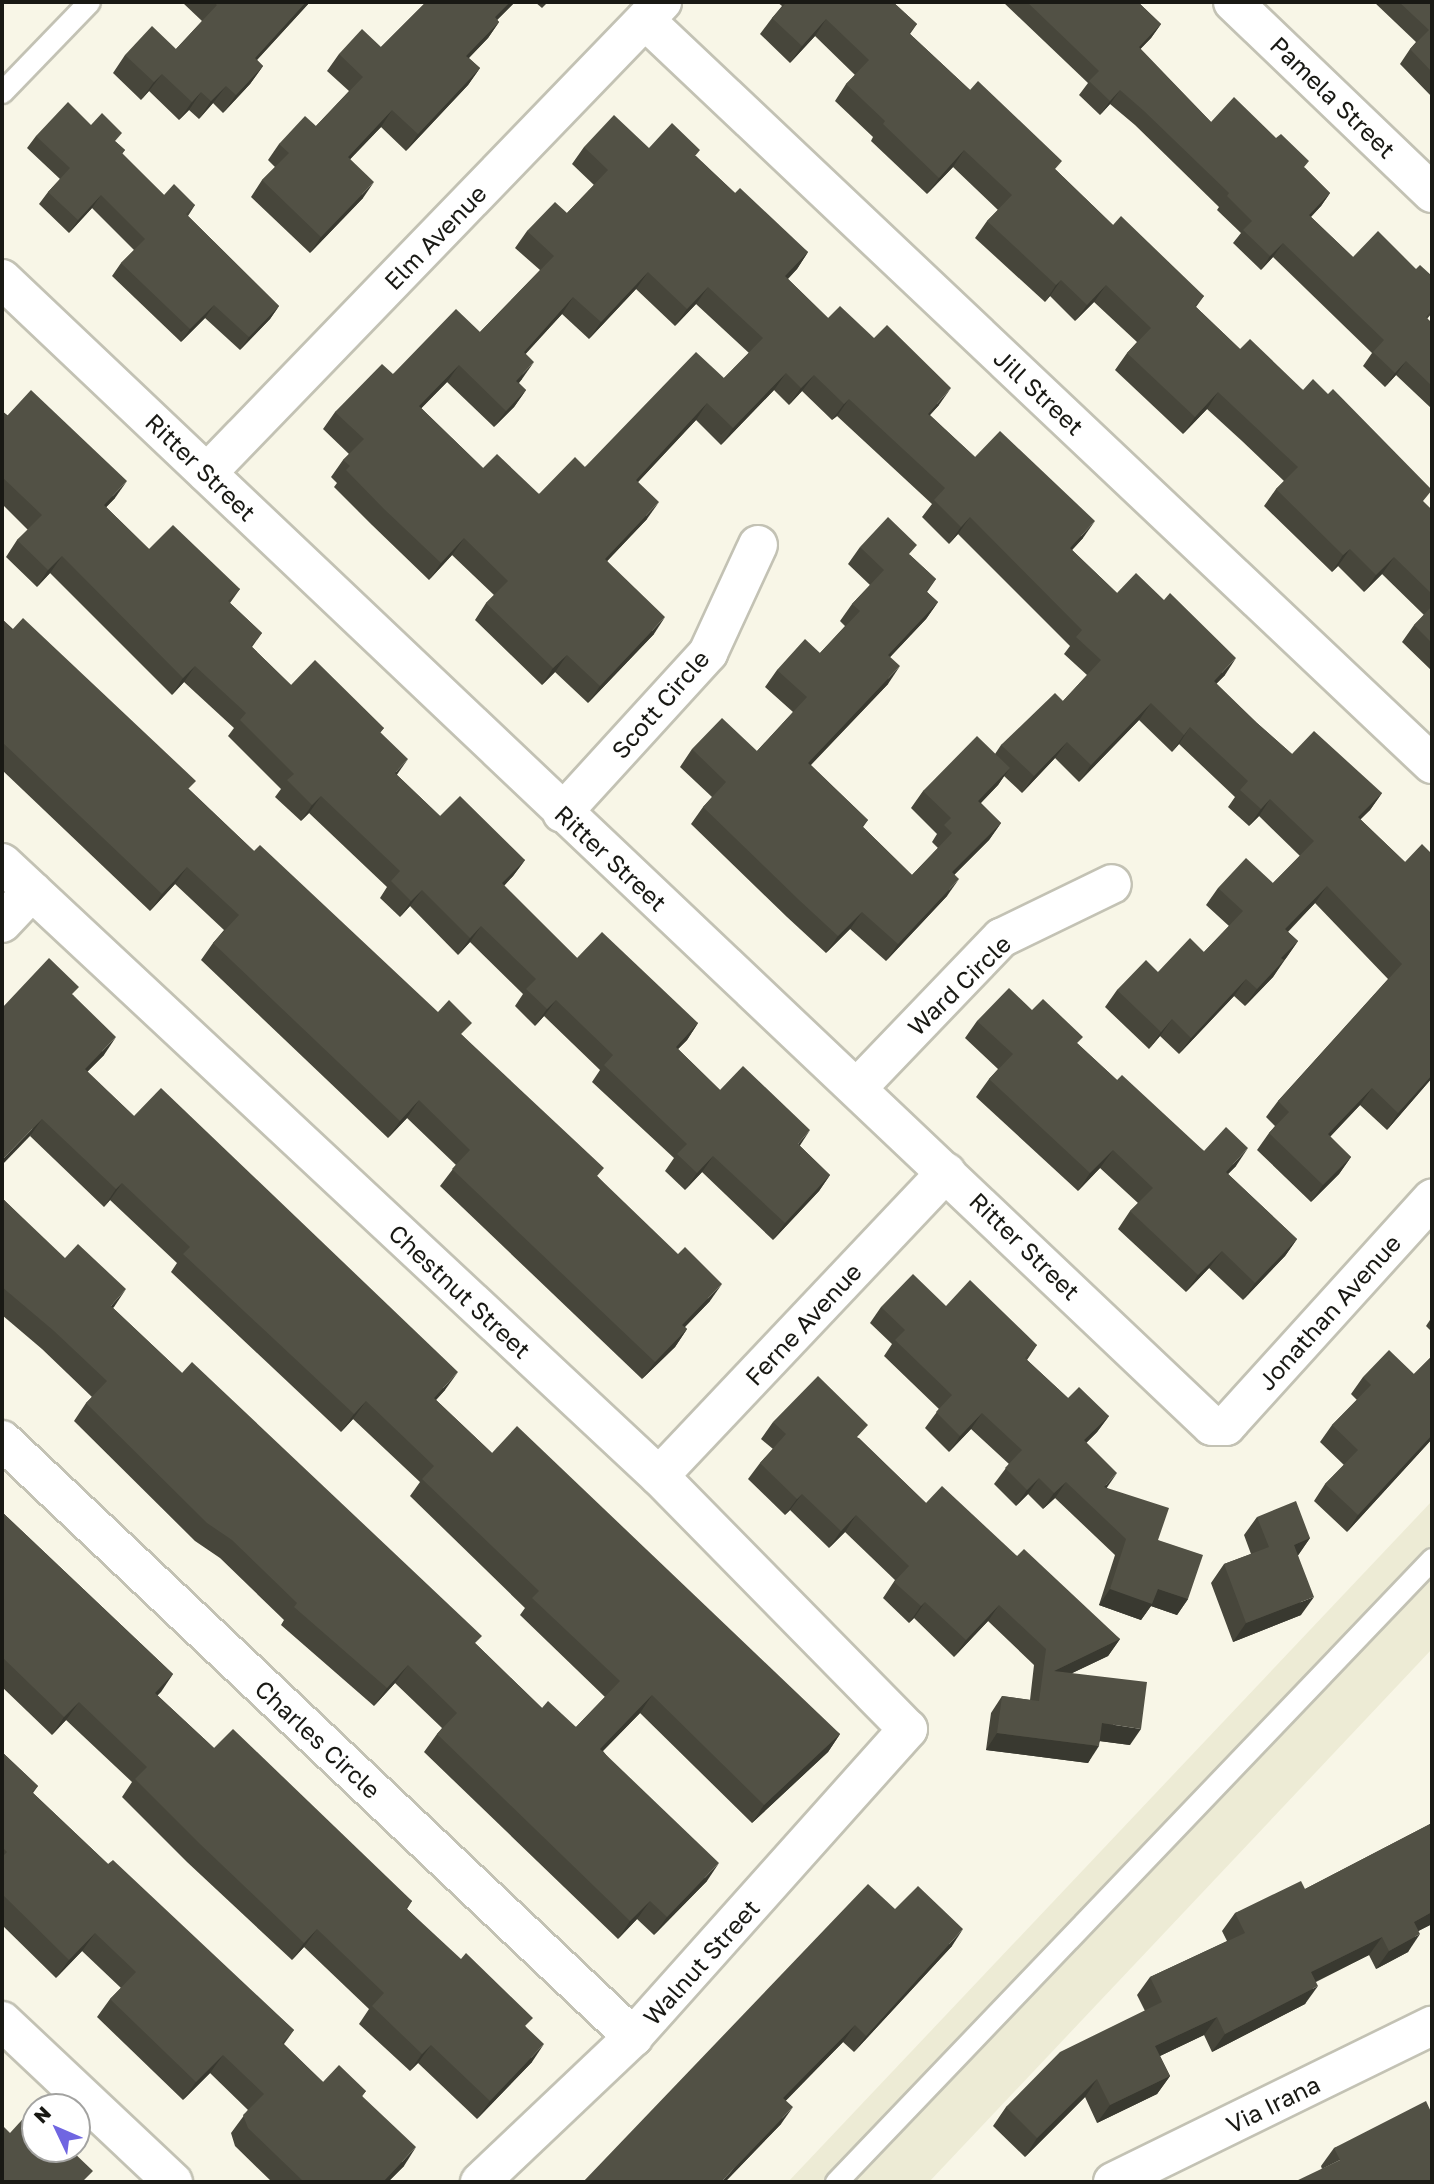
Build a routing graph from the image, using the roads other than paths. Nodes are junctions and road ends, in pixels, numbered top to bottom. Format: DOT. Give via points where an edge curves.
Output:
graph roads {
  1 [pos="89,2"];
  2 [pos="1233,2"];
  3 [pos="653,11"];
  4 [pos="2,92"];
  5 [pos="1432,193"];
  6 [pos="2,279"];
  7 [pos="207,473"];
  8 [pos="758,545"];
  9 [pos="1432,764"];
  10 [pos="562,813"];
  11 [pos="2,863"];
  12 [pos="1112,884"];
  13 [pos="32,891"];
  14 [pos="2,923"];
  15 [pos="858,1087"];
  16 [pos="946,1172"];
  17 [pos="1432,1199"];
  18 [pos="1226,1426"];
  19 [pos="2,1440"];
  20 [pos="660,1476"];
  21 [pos="1432,1559"];
  22 [pos="908,1729"];
  23 [pos="2,2021"];
  24 [pos="1432,2026"];
  25 [pos="634,2037"];
  26 [pos="173,2182"];
  27 [pos="480,2182"];
  28 [pos="836,2182"];
  29 [pos="1113,2182"];
  1 -- 4 [label="lane"];
  2 -- 5 [label="street, Pamela Street"];
  3 -- 7 [label="street, Elm Avenue"];
  3 -- 9 [label="street, Jill Street"];
  6 -- 7 [label="street, Ritter Street"];
  7 -- 10 [label="street, Ritter Street"];
  8 -- 10 [label="street, Scott Circle" via="708,653"];
  10 -- 15 [label="street, Ritter Street"];
  11 -- 13 [label="street, Chestnut Street"];
  12 -- 15 [label="street, Ward Circle" via="1001,938"];
  13 -- 14 [label="street"];
  13 -- 20 [label="street, Chestnut Street"];
  15 -- 16 [label="street, Ritter Street"];
  16 -- 18 [label="street, Ritter Street" via="1212,1426"];
  16 -- 20 [label="street, Ferne Avenue"];
  17 -- 18 [label="street, Jonathan Avenue"];
  19 -- 25 [label="street, Charles Circle"];
  20 -- 22 [label="street, Chestnut Street"];
  21 -- 28 [label="lane"];
  22 -- 25 [label="street, Walnut Street"];
  23 -- 26 [label="street"];
  24 -- 29 [label="street, Via Irana"];
  25 -- 27 [label="street, Walnut Street"];
}
